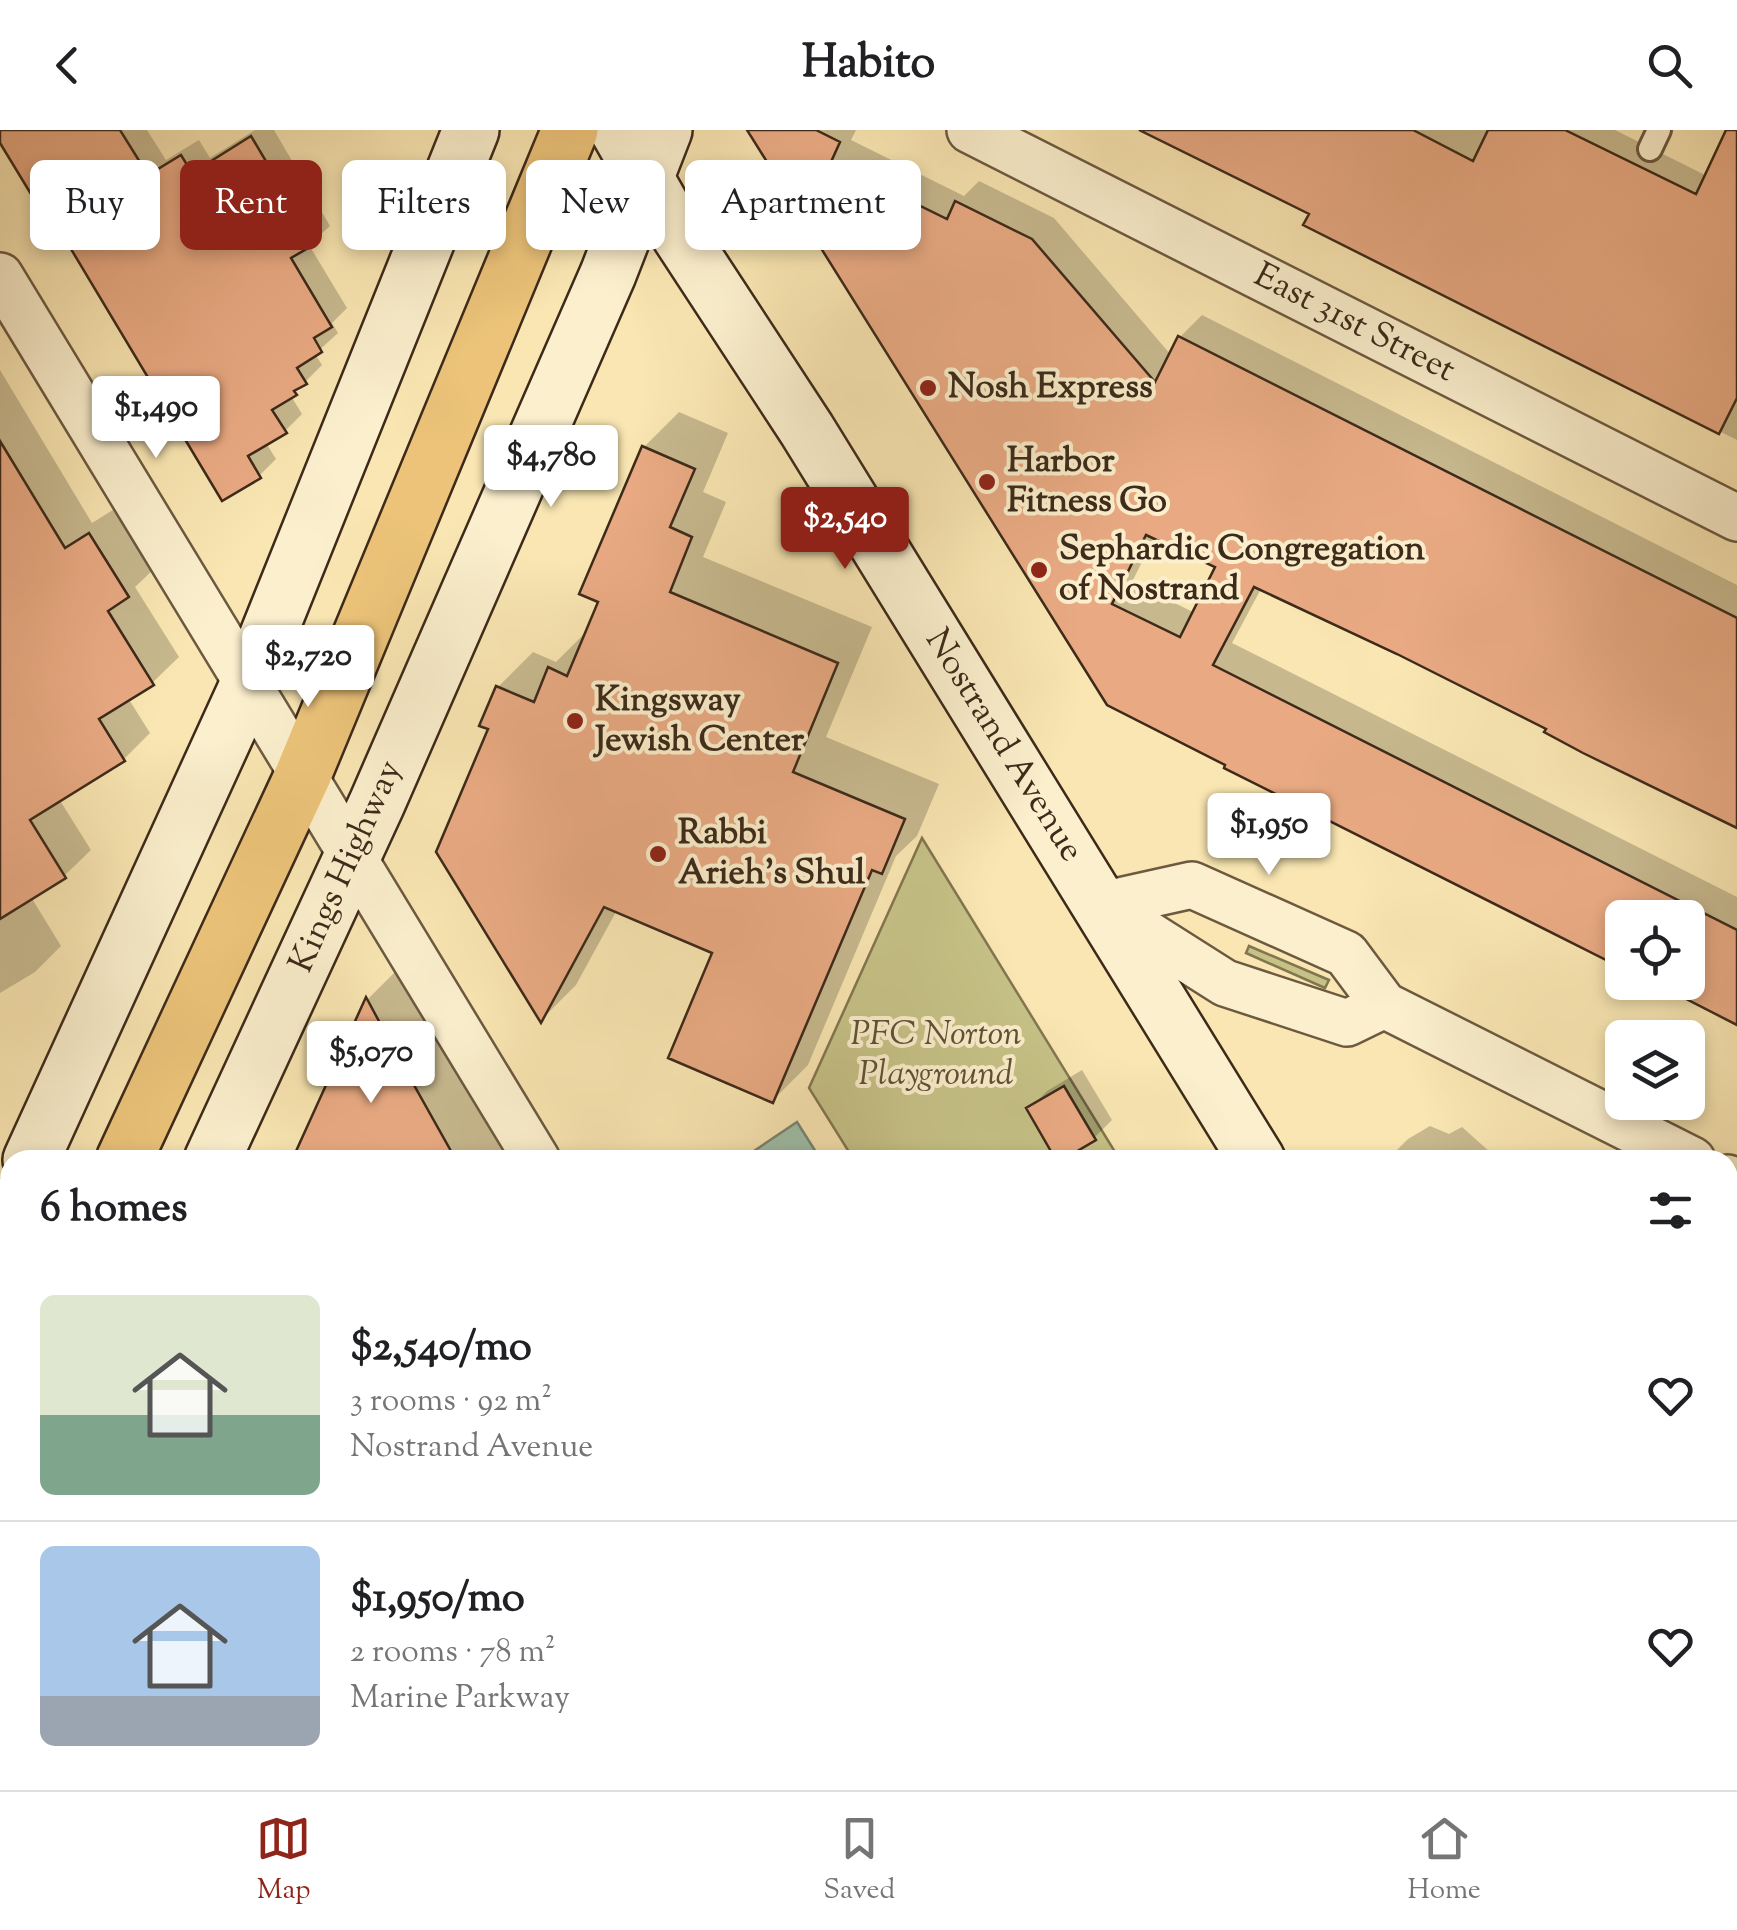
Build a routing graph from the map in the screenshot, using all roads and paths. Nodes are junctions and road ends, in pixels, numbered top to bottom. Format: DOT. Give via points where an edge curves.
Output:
graph roads {
  1 [pos="471,130"];
  2 [pos="570,130"];
  3 [pos="618,130"];
  4 [pos="970,130"];
  5 [pos="655,154"];
  6 [pos="0,276"];
  7 [pos="1737,518"];
  8 [pos="248,685"];
  9 [pos="303,775"];
  10 [pos="353,857"];
  11 [pos="1102,905"];
  12 [pos="1384,1004"];
  13 [pos="36,1150"];
  14 [pos="129,1150"];
  15 [pos="217,1150"];
  16 [pos="531,1150"];
  17 [pos="1251,1150"];
  18 [pos="1672,1150"];
  1 -- 8 [label="street"];
  2 -- 9 [label="main road"];
  3 -- 5 [label="street, Nostrand Avenue"];
  4 -- 7 [label="street, East 31st Street"];
  5 -- 10 [label="street, Kings Highway"];
  5 -- 11 [label="street, Nostrand Avenue"];
  6 -- 8 [label="street"];
  8 -- 9 [label="street"];
  8 -- 13 [label="street"];
  9 -- 10 [label="street"];
  9 -- 14 [label="main road"];
  10 -- 15 [label="street, Kings Highway"];
  10 -- 16 [label="street"];
  11 -- 12 [label="street" via="1225,983 1347,1023"];
  11 -- 12 [label="street" via="1192,885 1346,954"];
  11 -- 17 [label="street, Nostrand Avenue"];
  12 -- 18 [label="street"];
}
